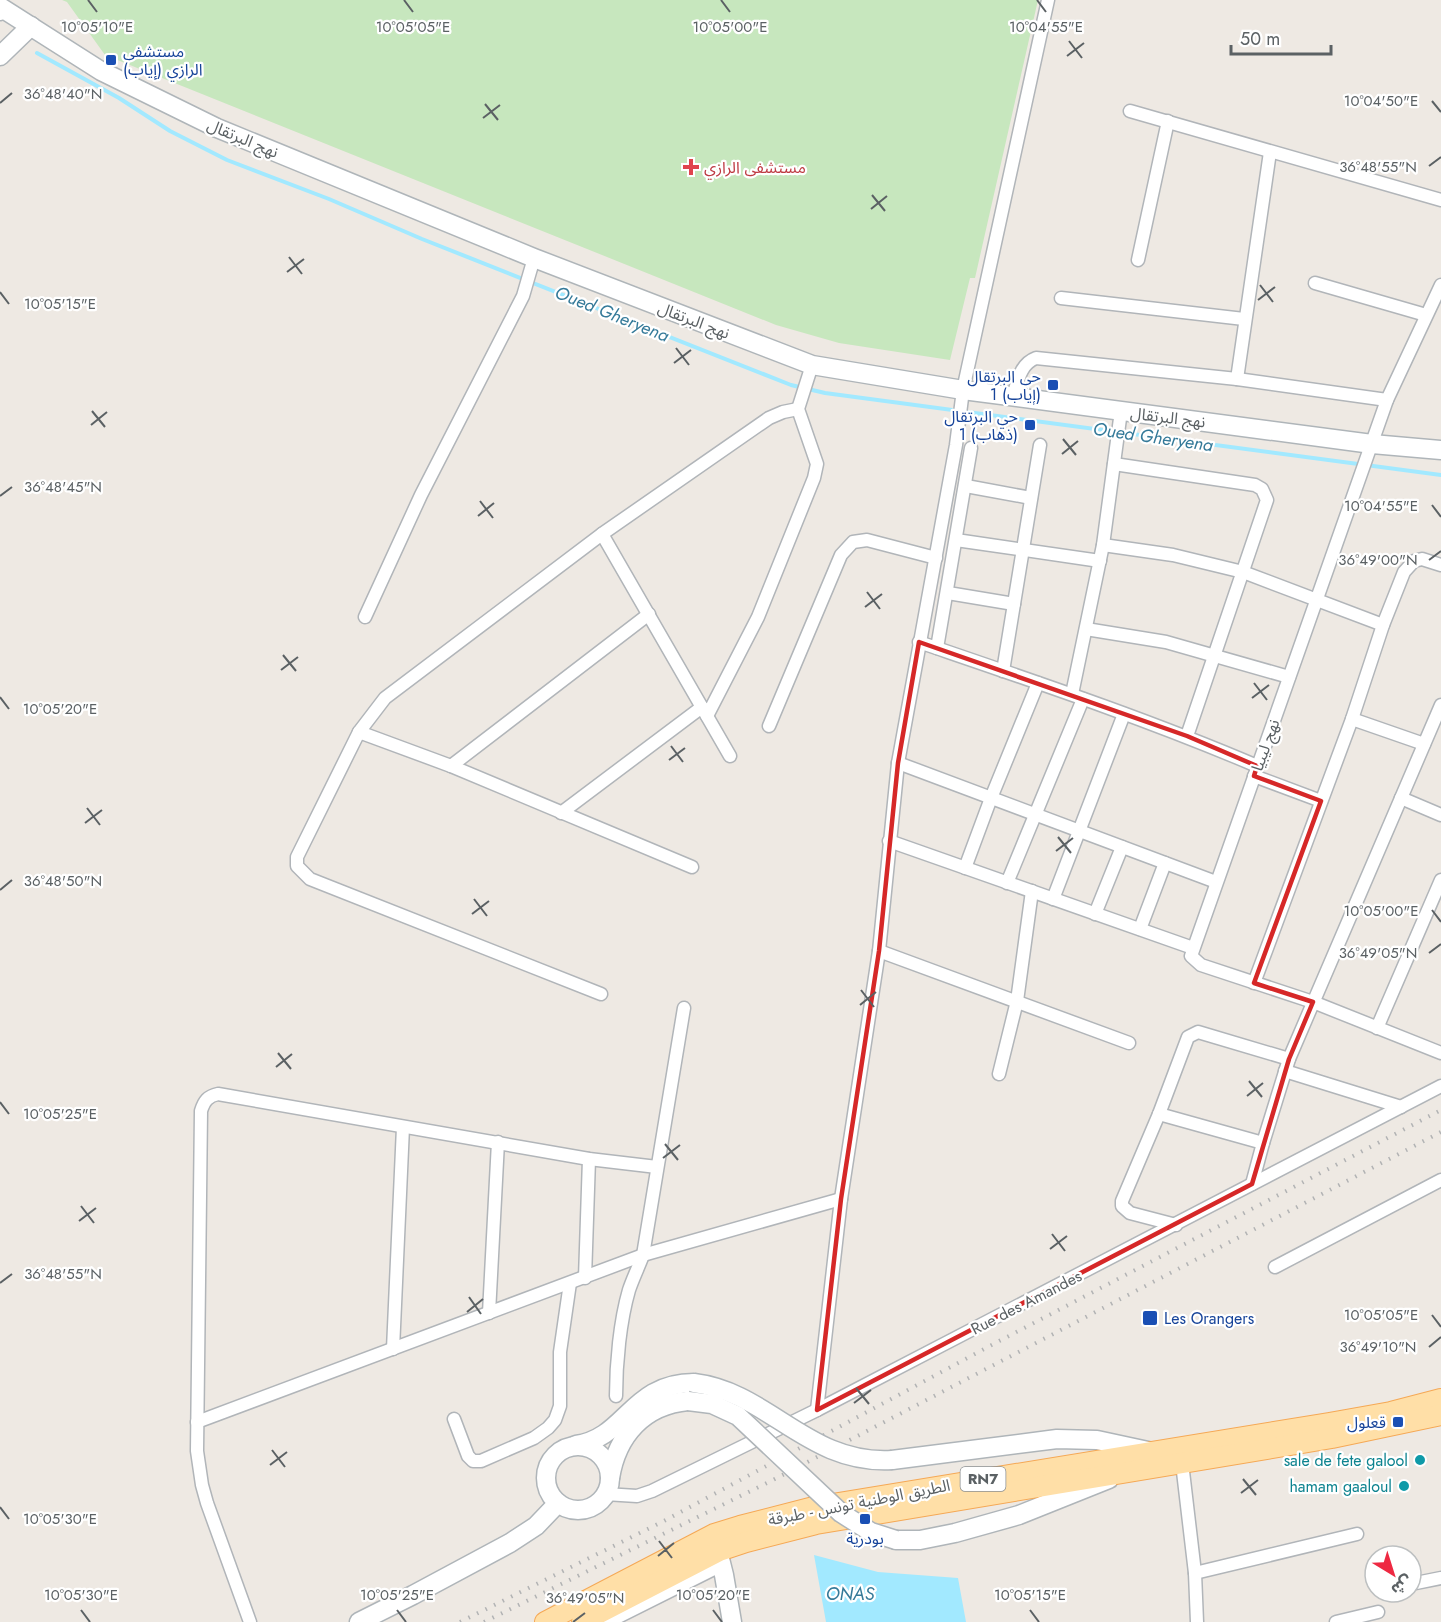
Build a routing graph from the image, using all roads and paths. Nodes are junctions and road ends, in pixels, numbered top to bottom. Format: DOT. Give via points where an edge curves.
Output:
graph roads {
  1 [pos="1048,0"];
  2 [pos="1,9"];
  3 [pos="31,26"];
  4 [pos="0,56"];
  5 [pos="1130,111"];
  6 [pos="1168,121"];
  7 [pos="1270,152"];
  8 [pos="1441,200"];
  9 [pos="1138,260"];
  10 [pos="532,264"];
  11 [pos="1316,283"];
  12 [pos="1440,290"];
  13 [pos="1061,297"];
  14 [pos="1426,315"];
  15 [pos="1244,319"];
  16 [pos="810,371"];
  17 [pos="1237,379"];
  18 [pos="962,396"];
  19 [pos="1013,396"];
  20 [pos="1387,400"];
  21 [pos="799,407"];
  22 [pos="1120,417"];
  23 [pos="1040,446"];
  24 [pos="971,448"];
  25 [pos="1370,449"];
  26 [pos="1441,450"];
  27 [pos="1115,459"];
  28 [pos="966,486"];
  29 [pos="1031,498"];
  30 [pos="602,534"];
  31 [pos="956,540"];
  32 [pos="1103,544"];
  33 [pos="1022,550"];
  34 [pos="936,558"];
  35 [pos="1100,561"];
  36 [pos="1441,565"];
  37 [pos="1243,572"];
  38 [pos="948,593"];
  39 [pos="1317,600"];
  40 [pos="1014,604"];
  41 [pos="649,614"];
  42 [pos="365,617"];
  43 [pos="1383,625"];
  44 [pos="1086,629"];
  45 [pos="919,642"];
  46 [pos="937,648"];
  47 [pos="1213,656"];
  48 [pos="1003,671"];
  49 [pos="1289,677"];
  50 [pos="1038,683"];
  51 [pos="1078,696"];
  52 [pos="1441,705"];
  53 [pos="705,712"];
  54 [pos="1124,714"];
  55 [pos="1352,719"];
  56 [pos="769,726"];
  57 [pos="359,732"];
  58 [pos="1187,736"];
  59 [pos="1424,744"];
  60 [pos="730,756"];
  61 [pos="898,763"];
  62 [pos="451,766"];
  63 [pos="1256,771"];
  64 [pos="991,798"];
  65 [pos="1401,798"];
  66 [pos="1321,801"];
  67 [pos="561,813"];
  68 [pos="1036,814"];
  69 [pos="1441,815"];
  70 [pos="1079,830"];
  71 [pos="889,841"];
  72 [pos="1122,846"];
  73 [pos="1165,863"];
  74 [pos="692,867"];
  75 [pos="965,868"];
  76 [pos="1441,880"];
  77 [pos="1216,882"];
  78 [pos="1007,883"];
  79 [pos="1032,891"];
  80 [pos="1053,899"];
  81 [pos="1437,899"];
  82 [pos="1095,914"];
  83 [pos="1140,929"];
  84 [pos="1192,948"];
  85 [pos="879,951"];
  86 [pos="1254,983"];
  87 [pos="601,994"];
  88 [pos="1017,1002"];
  89 [pos="1313,1002"];
  90 [pos="684,1008"];
  91 [pos="1377,1028"];
  92 [pos="1129,1043"];
  93 [pos="1441,1052"];
  94 [pos="1287,1065"];
  95 [pos="999,1074"];
  96 [pos="1441,1086"];
  97 [pos="1401,1107"];
  98 [pos="1159,1114"];
  99 [pos="403,1127"];
  100 [pos="498,1142"];
  101 [pos="1263,1143"];
  102 [pos="589,1158"];
  103 [pos="657,1167"];
  104 [pos="1441,1180"];
  105 [pos="1252,1185"];
  106 [pos="841,1199"];
  107 [pos="1176,1225"];
  108 [pos="644,1255"];
  109 [pos="1275,1267"];
  110 [pos="585,1278"];
  111 [pos="570,1283"];
  112 [pos="489,1313"];
  113 [pos="393,1349"];
  114 [pos="616,1396"];
  115 [pos="1441,1399"];
  116 [pos="817,1410"];
  117 [pos="1441,1415"];
  118 [pos="454,1419"];
  119 [pos="197,1422"];
  120 [pos="576,1446"];
  121 [pos="1150,1452"];
  122 [pos="1182,1462"];
  123 [pos="1136,1470"];
  124 [pos="607,1487"];
  125 [pos="558,1503"];
  126 [pos="1357,1534"];
  127 [pos="718,1550"];
  128 [pos="1195,1573"];
  129 [pos="1441,1578"];
  130 [pos="1423,1582"];
  131 [pos="1378,1612"];
  132 [pos="250,1622"];
  133 [pos="358,1622"];
  134 [pos="545,1622"];
  135 [pos="582,1622"];
  136 [pos="608,1622"];
  137 [pos="732,1622"];
  138 [pos="1197,1622"];
  139 [pos="1336,1622"];
  1 -- 18 [label="street"];
  2 -- 3 [label="street, نهج البرتقال"];
  3 -- 4 [label="street"];
  3 -- 10 [label="street, نهج البرتقال" via="101,71 217,128"];
  5 -- 6 [label="street"];
  6 -- 7 [label="street"];
  6 -- 9 [label="street"];
  7 -- 8 [label="street"];
  7 -- 15 [label="street"];
  10 -- 16 [label="street, نهج البرتقال"];
  10 -- 42 [label="street" via="523,296 427,484"];
  11 -- 14 [label="street"];
  12 -- 14 [label="street, نهج ليبيا"];
  13 -- 15 [label="street"];
  14 -- 20 [label="street, نهج ليبيا"];
  15 -- 17 [label="street"];
  16 -- 18 [label="street, نهج البرتقال"];
  16 -- 21 [label="street"];
  17 -- 19 [label="street" via="1036,358 1022,369"];
  17 -- 20 [label="street"];
  18 -- 19 [label="street, نهج البرتقال"];
  18 -- 34 [label="street"];
  19 -- 22 [label="street, نهج البرتقال"];
  20 -- 25 [label="street, نهج ليبيا"];
  21 -- 30 [label="street" via="769,418"];
  21 -- 53 [label="street" via="817,464 814,478 758,617"];
  22 -- 25 [label="street, نهج البرتقال"];
  22 -- 27 [label="street"];
  23 -- 29 [label="street"];
  24 -- 28 [label="street"];
  25 -- 26 [label="street, نهج البرتقال"];
  25 -- 39 [label="street, نهج ليبيا"];
  27 -- 32 [label="street"];
  27 -- 37 [label="street" via="1262,489 1267,500"];
  28 -- 29 [label="street"];
  28 -- 31 [label="street"];
  29 -- 33 [label="street"];
  30 -- 41 [label="street"];
  30 -- 57 [label="street" via="385,698"];
  31 -- 33 [label="street"];
  31 -- 38 [label="street"];
  32 -- 35 [label="street"];
  32 -- 37 [label="street"];
  33 -- 35 [label="street"];
  33 -- 40 [label="street"];
  34 -- 45 [label="street"];
  34 -- 56 [label="street" via="867,540 853,542 841,555"];
  35 -- 44 [label="street"];
  36 -- 43 [label="street" via="1422,559 1408,566"];
  37 -- 39 [label="street"];
  37 -- 47 [label="street"];
  38 -- 40 [label="street"];
  38 -- 46 [label="street"];
  39 -- 43 [label="street"];
  39 -- 49 [label="street, نهج ليبيا"];
  40 -- 48 [label="street"];
  41 -- 53 [label="street"];
  41 -- 62 [label="street"];
  43 -- 55 [label="street"];
  44 -- 47 [label="street" via="1166,642"];
  44 -- 51 [label="street"];
  45 -- 46 [label="street"];
  45 -- 61 [label="street"];
  46 -- 48 [label="street"];
  47 -- 49 [label="street"];
  47 -- 58 [label="street"];
  48 -- 50 [label="street"];
  49 -- 63 [label="street, نهج ليبيا"];
  50 -- 51 [label="street"];
  50 -- 64 [label="street"];
  51 -- 54 [label="street"];
  51 -- 68 [label="street"];
  52 -- 59 [label="street"];
  53 -- 60 [label="street"];
  53 -- 67 [label="street"];
  54 -- 58 [label="street"];
  54 -- 70 [label="street"];
  55 -- 59 [label="street"];
  55 -- 66 [label="street"];
  57 -- 62 [label="street"];
  57 -- 87 [label="street" via="297,857 302,873"];
  58 -- 63 [label="street"];
  59 -- 65 [label="street"];
  61 -- 64 [label="street"];
  61 -- 71 [label="street"];
  62 -- 67 [label="street"];
  63 -- 66 [label="street"];
  63 -- 77 [label="street, نهج ليبيا"];
  64 -- 68 [label="street"];
  64 -- 75 [label="street"];
  65 -- 69 [label="street"];
  65 -- 89 [label="street"];
  66 -- 86 [label="street"];
  67 -- 74 [label="street"];
  68 -- 70 [label="street"];
  68 -- 78 [label="street"];
  70 -- 72 [label="street"];
  70 -- 80 [label="street"];
  71 -- 75 [label="street"];
  71 -- 85 [label="street"];
  72 -- 73 [label="street"];
  72 -- 82 [label="street"];
  73 -- 77 [label="street"];
  73 -- 83 [label="street"];
  75 -- 78 [label="street"];
  76 -- 81 [label="street"];
  77 -- 84 [label="street, نهج ليبيا"];
  78 -- 79 [label="street"];
  79 -- 80 [label="street"];
  79 -- 88 [label="street"];
  80 -- 82 [label="street"];
  81 -- 91 [label="street"];
  82 -- 83 [label="street"];
  83 -- 84 [label="street"];
  84 -- 86 [label="street" via="1191,956 1196,963"];
  85 -- 88 [label="street"];
  85 -- 106 [label="street"];
  86 -- 89 [label="street"];
  88 -- 92 [label="street"];
  88 -- 95 [label="street"];
  89 -- 91 [label="street"];
  89 -- 94 [label="street"];
  90 -- 103 [label="street"];
  91 -- 93 [label="street"];
  94 -- 97 [label="street"];
  94 -- 98 [label="street" via="1194,1033 1184,1044"];
  94 -- 101 [label="street"];
  96 -- 97 [label="street, Rue des Amandes"];
  97 -- 105 [label="street, Rue des Amandes"];
  98 -- 101 [label="street"];
  98 -- 107 [label="street" via="1122,1206 1130,1213"];
  99 -- 100 [label="street"];
  99 -- 113 [label="street"];
  99 -- 119 [label="street" via="219,1094 204,1102"];
  100 -- 102 [label="street"];
  100 -- 112 [label="street"];
  101 -- 105 [label="street"];
  102 -- 103 [label="street"];
  102 -- 110 [label="street"];
  103 -- 108 [label="street"];
  104 -- 109 [label="street"];
  105 -- 107 [label="street, Rue des Amandes"];
  106 -- 108 [label="street"];
  106 -- 116 [label="street"];
  107 -- 116 [label="street, Rue des Amandes"];
  108 -- 110 [label="street"];
  108 -- 114 [label="street" via="629,1289 616,1371"];
  110 -- 111 [label="street"];
  111 -- 112 [label="street"];
  111 -- 118 [label="street" via="560,1352 560,1406 555,1420 534,1438 473,1461"];
  112 -- 113 [label="street"];
  113 -- 119 [label="street"];
  115 -- 121 [label="main road, الطريق الوطنية تونس - طبرقة / RN7" via="1391,1412"];
  116 -- 124 [label="street, Rue des Amandes" via="652,1491 637,1496"];
  117 -- 122 [label="main road, الطريق الوطنية تونس - طبرقة / RN7" via="1332,1438"];
  119 -- 132 [label="street" via="202,1485"];
  120 -- 121 [label="street, bridge" via="602,1436 654,1392 674,1384 694,1383 733,1393 804,1437 867,1460 1057,1439 1097,1440"];
  120 -- 124 [label="street" via="591,1448 603,1458 607,1464"];
  120 -- 125 [label="street" via="561,1450 547,1468 546,1483"];
  121 -- 127 [label="main road, الطريق الوطنية تونس - طبرقة / RN7" via="814,1507 740,1526"];
  122 -- 123 [label="main road, الطريق الوطنية تونس - طبرقة / RN7"];
  122 -- 128 [label="street"];
  123 -- 124 [label="street, bridge" via="1019,1515 932,1538 896,1540 870,1532 841,1513 738,1416 712,1404 688,1401 658,1408 632,1428 616,1453"];
  123 -- 127 [label="main road, الطريق الوطنية تونس - طبرقة / RN7" via="816,1524"];
  124 -- 125 [label="street" via="600,1500 587,1508 572,1509"];
  125 -- 133 [label="street" via="536,1526 510,1543"];
  126 -- 128 [label="street"];
  127 -- 134 [label="main road, الطريق الوطنية تونس - طبرقة / RN7"];
  127 -- 135 [label="main road, الطريق الوطنية تونس - طبرقة / RN7"];
  127 -- 136 [label="street"];
  127 -- 137 [label="street"];
  128 -- 138 [label="street"];
  129 -- 130 [label="street"];
  131 -- 139 [label="street"];
}
